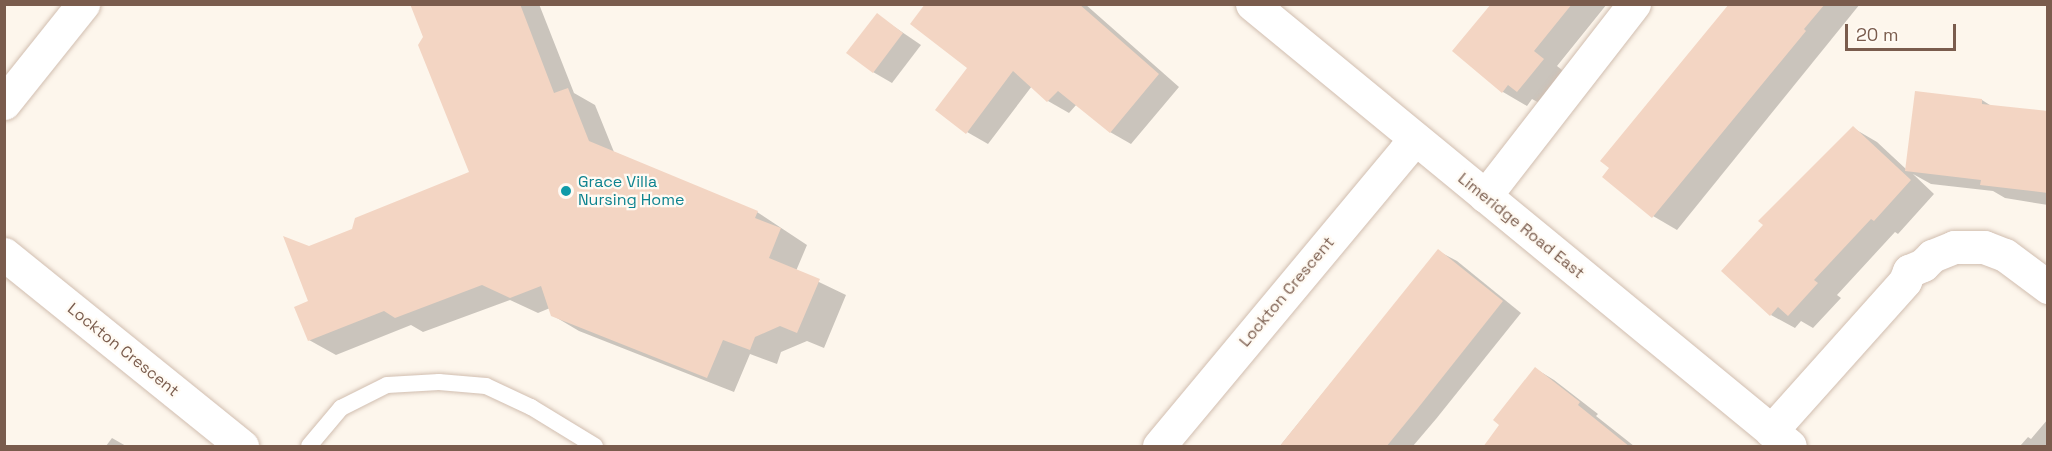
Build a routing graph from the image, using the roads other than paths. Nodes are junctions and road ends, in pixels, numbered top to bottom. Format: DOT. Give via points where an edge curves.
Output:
graph roads {
  1 [pos="83,4"];
  2 [pos="1252,4"];
  3 [pos="1634,4"];
  4 [pos="4,104"];
  5 [pos="1415,139"];
  6 [pos="1485,196"];
  7 [pos="4,255"];
  8 [pos="2048,286"];
  9 [pos="1781,439"];
  10 [pos="242,447"];
  11 [pos="309,447"];
  12 [pos="595,447"];
  13 [pos="1159,447"];
  1 -- 4 [label="street"];
  2 -- 5 [label="street, Limeridge Road East"];
  3 -- 6 [label="street"];
  5 -- 6 [label="street, Limeridge Road East"];
  5 -- 13 [label="street, Lockton Crescent"];
  6 -- 9 [label="street, Limeridge Road East"];
  7 -- 10 [label="street, Lockton Crescent"];
  8 -- 9 [label="street" via="2005,255 1984,247 1954,247 1932,256 1909,271"];
  11 -- 12 [label="lane" via="341,408 387,385 439,382 486,386 531,407"];
}
